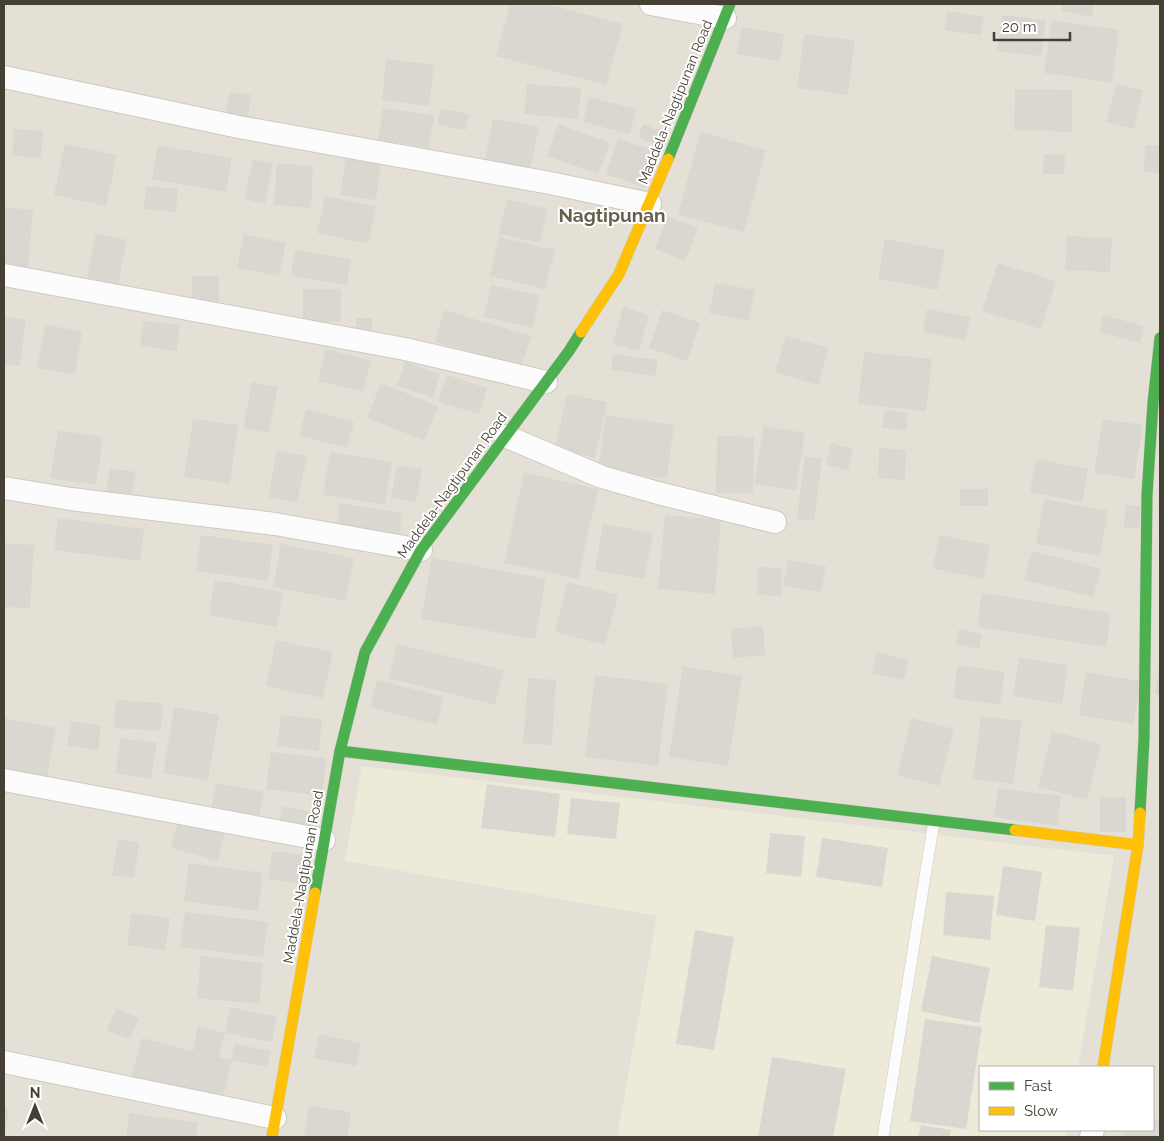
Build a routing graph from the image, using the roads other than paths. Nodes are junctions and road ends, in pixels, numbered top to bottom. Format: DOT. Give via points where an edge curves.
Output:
graph roads {
  1 [pos="651,4"];
  2 [pos="728,11"];
  3 [pos="4,77"];
  4 [pos="650,204"];
  5 [pos="4,274"];
  6 [pos="1160,338"];
  7 [pos="546,382"];
  8 [pos="505,436"];
  9 [pos="4,488"];
  10 [pos="775,522"];
  11 [pos="421,550"];
  12 [pos="340,751"];
  13 [pos="4,780"];
  14 [pos="934,820"];
  15 [pos="324,840"];
  16 [pos="1138,845"];
  17 [pos="4,1062"];
  18 [pos="1103,1066"];
  19 [pos="274,1127"];
  20 [pos="883,1137"];
  1 -- 2 [label="street"];
  2 -- 4 [label="street, Maddela-Nagtipunan Road"];
  3 -- 4 [label="street" via="239,127"];
  4 -- 7 [label="street, Maddela-Nagtipunan Road" via="619,274"];
  5 -- 7 [label="street" via="405,349"];
  6 -- 16 [label="street" via="1147,495 1144,738"];
  7 -- 8 [label="street, Maddela-Nagtipunan Road"];
  8 -- 10 [label="street" via="602,477"];
  8 -- 11 [label="street, Maddela-Nagtipunan Road"];
  9 -- 11 [label="street" via="275,524"];
  11 -- 12 [label="street, Maddela-Nagtipunan Road" via="365,652"];
  12 -- 14 [label="street"];
  12 -- 15 [label="street, Maddela-Nagtipunan Road"];
  13 -- 15 [label="street"];
  14 -- 16 [label="street"];
  14 -- 20 [label="lane"];
  15 -- 19 [label="street, Maddela-Nagtipunan Road"];
  16 -- 18 [label="street"];
  17 -- 19 [label="street"];
}
